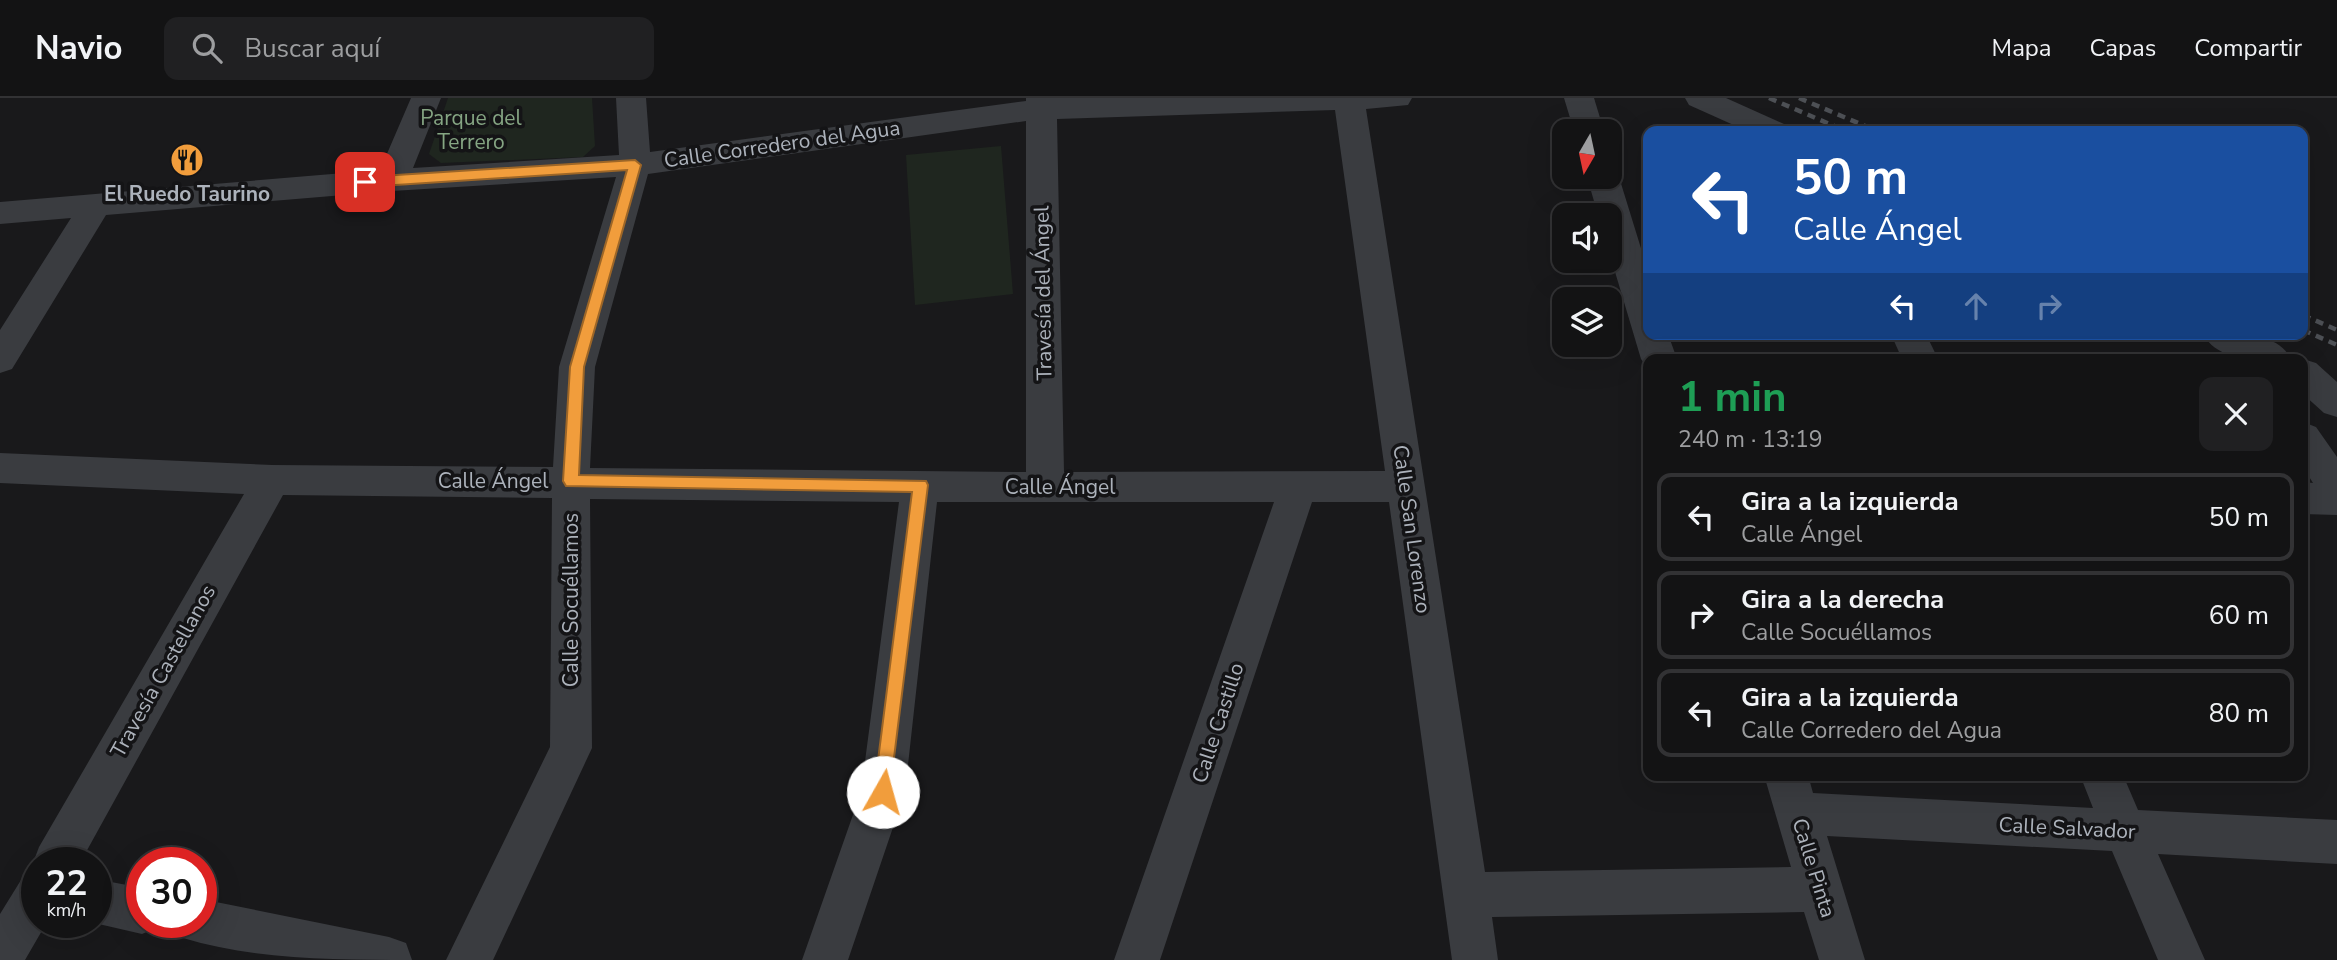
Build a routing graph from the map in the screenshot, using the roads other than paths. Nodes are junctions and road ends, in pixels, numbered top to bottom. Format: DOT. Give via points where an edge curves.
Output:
graph roads {
  1 [pos="426,98"];
  2 [pos="631,98"];
  3 [pos="1398,98"];
  4 [pos="1579,98"];
  5 [pos="1700,98"];
  6 [pos="1349,99"];
  7 [pos="1041,104"];
  8 [pos="1585,119"];
  9 [pos="1762,126"];
  10 [pos="635,165"];
  11 [pos="392,180"];
  12 [pos="1607,189"];
  13 [pos="97,203"];
  14 [pos="0,213"];
  15 [pos="1643,291"];
  16 [pos="2220,340"];
  17 [pos="2233,340"];
  18 [pos="2234,354"];
  19 [pos="2263,354"];
  20 [pos="0,359"];
  21 [pos="2308,377"];
  22 [pos="2337,403"];
  23 [pos="2308,445"];
  24 [pos="0,468"];
  25 [pos="272,480"];
  26 [pos="571,481"];
  27 [pos="920,485"];
  28 [pos="1299,486"];
  29 [pos="1406,486"];
  30 [pos="1045,488"];
  31 [pos="2337,488"];
  32 [pos="2308,498"];
  33 [pos="2337,499"];
  34 [pos="2103,781"];
  35 [pos="1792,794"];
  36 [pos="2124,831"];
  37 [pos="2337,842"];
  38 [pos="64,847"];
  39 [pos="1821,889"];
  40 [pos="1465,895"];
  41 [pos="21,922"];
  42 [pos="217,926"];
  43 [pos="0,957"];
  44 [pos="389,960"];
  45 [pos="469,960"];
  46 [pos="825,960"];
  47 [pos="1137,960"];
  48 [pos="1475,960"];
  49 [pos="1842,960"];
  50 [pos="2182,960"];
  1 -- 11 [label="street"];
  2 -- 10 [label="street, Calle Socuéllamos"];
  3 -- 6 [label="street, Calle Corredero del Agua"];
  4 -- 8 [label="street"];
  5 -- 9 [label="street"];
  6 -- 7 [label="street, Calle Corredero del Agua"];
  6 -- 29 [label="street, Calle San Lorenzo"];
  7 -- 10 [label="street, Calle Corredero del Agua"];
  7 -- 30 [label="street, Travesía del Ángel"];
  10 -- 11 [label="street, Calle Corredero del Agua"];
  10 -- 26 [label="street, Calle Socuéllamos" via="577,367"];
  11 -- 13 [label="street, Calle Corredero del Agua"];
  12 -- 15 [label="street"];
  13 -- 14 [label="street, Calle Corredero del Agua"];
  13 -- 20 [label="street"];
  16 -- 18 [label="street"];
  17 -- 19 [label="street"];
  21 -- 22 [label="street"];
  23 -- 31 [label="street"];
  24 -- 25 [label="street, Calle Ángel"];
  25 -- 26 [label="street, Calle Ángel"];
  25 -- 38 [label="street, Travesía Castellanos"];
  26 -- 27 [label="street, Calle Ángel"];
  26 -- 45 [label="street, Calle Socuéllamos" via="571,748"];
  27 -- 30 [label="street, Calle Ángel"];
  27 -- 46 [label="street" via="883,792"];
  28 -- 29 [label="street, Calle Ángel"];
  28 -- 30 [label="street, Calle Ángel"];
  28 -- 47 [label="street, Calle Castillo"];
  29 -- 40 [label="street, Calle San Lorenzo"];
  32 -- 33 [label="street"];
  34 -- 36 [label="street"];
  35 -- 36 [label="street, Calle Salvador"];
  35 -- 39 [label="street, Calle Pinta"];
  36 -- 37 [label="street, Calle Salvador"];
  36 -- 50 [label="street"];
  39 -- 40 [label="street"];
  39 -- 49 [label="street, Calle Pinta"];
  40 -- 48 [label="street, Calle San Lorenzo"];
  41 -- 43 [label="street"];
  42 -- 44 [label="street"];
}
